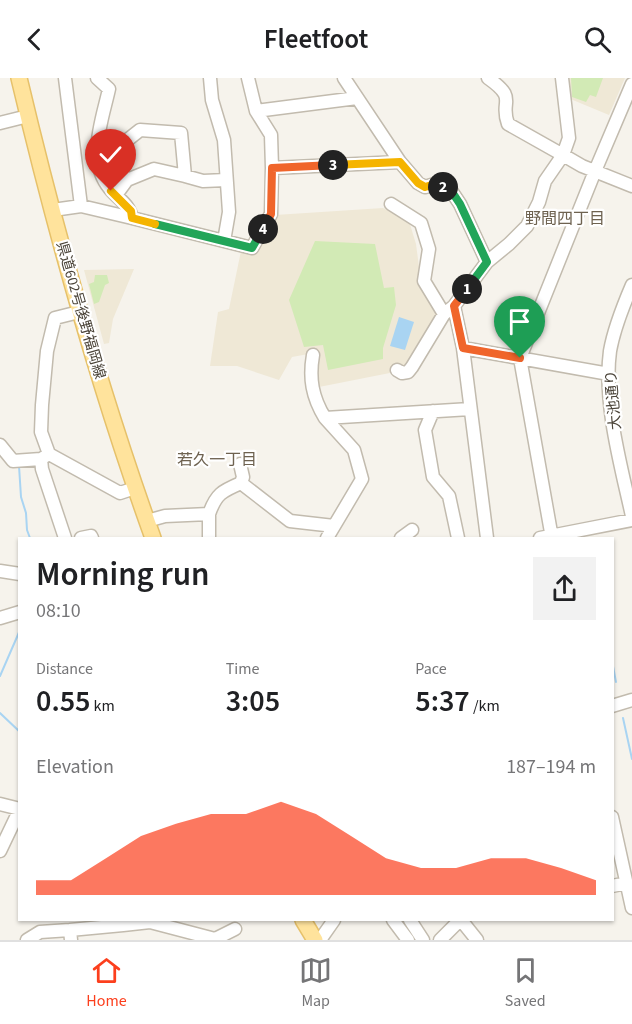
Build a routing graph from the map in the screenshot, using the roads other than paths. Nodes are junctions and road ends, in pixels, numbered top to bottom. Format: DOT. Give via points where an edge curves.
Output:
graph roads {
  1 [pos="19,78"];
  2 [pos="65,78"];
  3 [pos="98,78"];
  4 [pos="210,78"];
  5 [pos="248,78"];
  6 [pos="344,78"];
  7 [pos="488,78"];
  8 [pos="562,78"];
  9 [pos="111,84"];
  10 [pos="632,84"];
  11 [pos="357,98"];
  12 [pos="256,111"];
  13 [pos="28,116"];
  14 [pos="0,123"];
  15 [pos="563,155"];
  16 [pos="400,162"];
  17 [pos="272,168"];
  18 [pos="595,171"];
  19 [pos="185,176"];
  20 [pos="128,180"];
  21 [pos="226,180"];
  22 [pos="632,186"];
  23 [pos="116,195"];
  24 [pos="391,204"];
  25 [pos="81,206"];
  26 [pos="53,210"];
  27 [pos="132,218"];
  28 [pos="224,241"];
  29 [pos="487,262"];
  30 [pos="632,288"];
  31 [pos="449,310"];
  32 [pos="79,312"];
  33 [pos="463,348"];
  34 [pos="313,355"];
  35 [pos="514,356"];
  36 [pos="397,370"];
  37 [pos="609,374"];
  38 [pos="470,409"];
  39 [pos="433,411"];
  40 [pos="325,418"];
  41 [pos="0,445"];
  42 [pos="45,456"];
  43 [pos="240,464"];
  44 [pos="241,483"];
  45 [pos="135,488"];
  46 [pos="209,514"];
  47 [pos="632,518"];
  48 [pos="147,522"];
  49 [pos="334,526"];
  50 [pos="412,530"];
  51 [pos="65,537"];
  52 [pos="153,537"];
  53 [pos="209,537"];
  54 [pos="328,537"];
  55 [pos="402,537"];
  56 [pos="458,537"];
  57 [pos="488,537"];
  58 [pos="548,537"];
  59 [pos="552,537"];
  60 [pos="0,571"];
  61 [pos="18,574"];
  62 [pos="18,613"];
  63 [pos="0,618"];
  64 [pos="632,700"];
  65 [pos="614,705"];
  66 [pos="0,804"];
  67 [pos="18,808"];
  68 [pos="18,813"];
  69 [pos="614,826"];
  70 [pos="0,851"];
  71 [pos="627,883"];
  72 [pos="614,886"];
  73 [pos="632,904"];
  74 [pos="304,921"];
  75 [pos="333,921"];
  76 [pos="394,921"];
  77 [pos="411,921"];
  78 [pos="459,921"];
  79 [pos="461,921"];
  80 [pos="124,922"];
  81 [pos="235,930"];
  82 [pos="70,935"];
  83 [pos="27,940"];
  84 [pos="315,940"];
  85 [pos="320,940"];
  86 [pos="408,940"];
  87 [pos="423,940"];
  88 [pos="440,940"];
  89 [pos="477,940"];
  1 -- 13 [label="main road, 県道602号後野福岡線"];
  2 -- 25 [label="street"];
  3 -- 9 [label="street"];
  4 -- 21 [label="street" via="224,140"];
  5 -- 12 [label="street"];
  6 -- 11 [label="street"];
  7 -- 15 [label="street" via="508,99 508,124"];
  8 -- 15 [label="street" via="569,138"];
  9 -- 23 [label="street" via="96,152 102,178"];
  10 -- 18 [label="street"];
  11 -- 12 [label="street"];
  11 -- 16 [label="street"];
  12 -- 17 [label="street" via="271,135"];
  13 -- 14 [label="street"];
  13 -- 26 [label="main road, 県道602号後野福岡線"];
  15 -- 18 [label="street"];
  15 -- 29 [label="street" via="545,181 527,226"];
  16 -- 17 [label="street"];
  16 -- 29 [label="street" via="425,187 435,184 450,189"];
  17 -- 28 [label="street" via="271,214 252,248"];
  18 -- 22 [label="street"];
  18 -- 35 [label="street"];
  19 -- 20 [label="street" via="154,169"];
  19 -- 20 [label="street" via="181,133 146,129 116,149 113,162"];
  19 -- 21 [label="street" via="203,181"];
  20 -- 23 [label="street"];
  21 -- 28 [label="street" via="229,212"];
  23 -- 27 [label="street" via="131,211"];
  24 -- 31 [label="street" via="421,223 429,249 424,281"];
  25 -- 26 [label="street"];
  25 -- 27 [label="street"];
  26 -- 32 [label="main road, 県道602号後野福岡線"];
  27 -- 28 [label="street"];
  29 -- 31 [label="street"];
  30 -- 37 [label="street, 大池通り" via="615,331"];
  31 -- 33 [label="street"];
  31 -- 36 [label="street" via="408,372"];
  32 -- 42 [label="street" via="55,318 46,351 41,432"];
  32 -- 45 [label="main road, 県道602号後野福岡線"];
  33 -- 35 [label="street"];
  33 -- 38 [label="street"];
  34 -- 40 [label="street" via="314,397"];
  35 -- 37 [label="street"];
  35 -- 58 [label="street"];
  37 -- 47 [label="street, 大池通り" via="613,425"];
  38 -- 39 [label="street"];
  38 -- 57 [label="street"];
  39 -- 40 [label="street"];
  39 -- 56 [label="street" via="425,430 433,477 449,496"];
  40 -- 49 [label="street" via="354,450 362,479"];
  41 -- 42 [label="street" via="19,460"];
  42 -- 45 [label="street" via="120,493"];
  42 -- 51 [label="street" via="42,469"];
  43 -- 44 [label="street"];
  44 -- 46 [label="street" via="222,491"];
  44 -- 49 [label="street" via="290,521"];
  45 -- 48 [label="main road, 県道602号後野福岡線"];
  46 -- 48 [label="street" via="165,516"];
  46 -- 53 [label="street"];
  47 -- 59 [label="street"];
  48 -- 52 [label="main road, 県道602号後野福岡線"];
  49 -- 54 [label="street"];
  50 -- 55 [label="street"];
  60 -- 61 [label="street"];
  62 -- 63 [label="street"];
  64 -- 65 [label="street"];
  66 -- 67 [label="street"];
  68 -- 70 [label="street"];
  69 -- 71 [label="street"];
  71 -- 72 [label="street"];
  71 -- 73 [label="street"];
  74 -- 84 [label="main road"];
  75 -- 85 [label="street"];
  76 -- 86 [label="street"];
  77 -- 87 [label="street"];
  78 -- 88 [label="street"];
  79 -- 89 [label="street"];
  80 -- 81 [label="street" via="150,922 214,939"];
  80 -- 82 [label="street"];
  82 -- 83 [label="street" via="40,932"];
}
